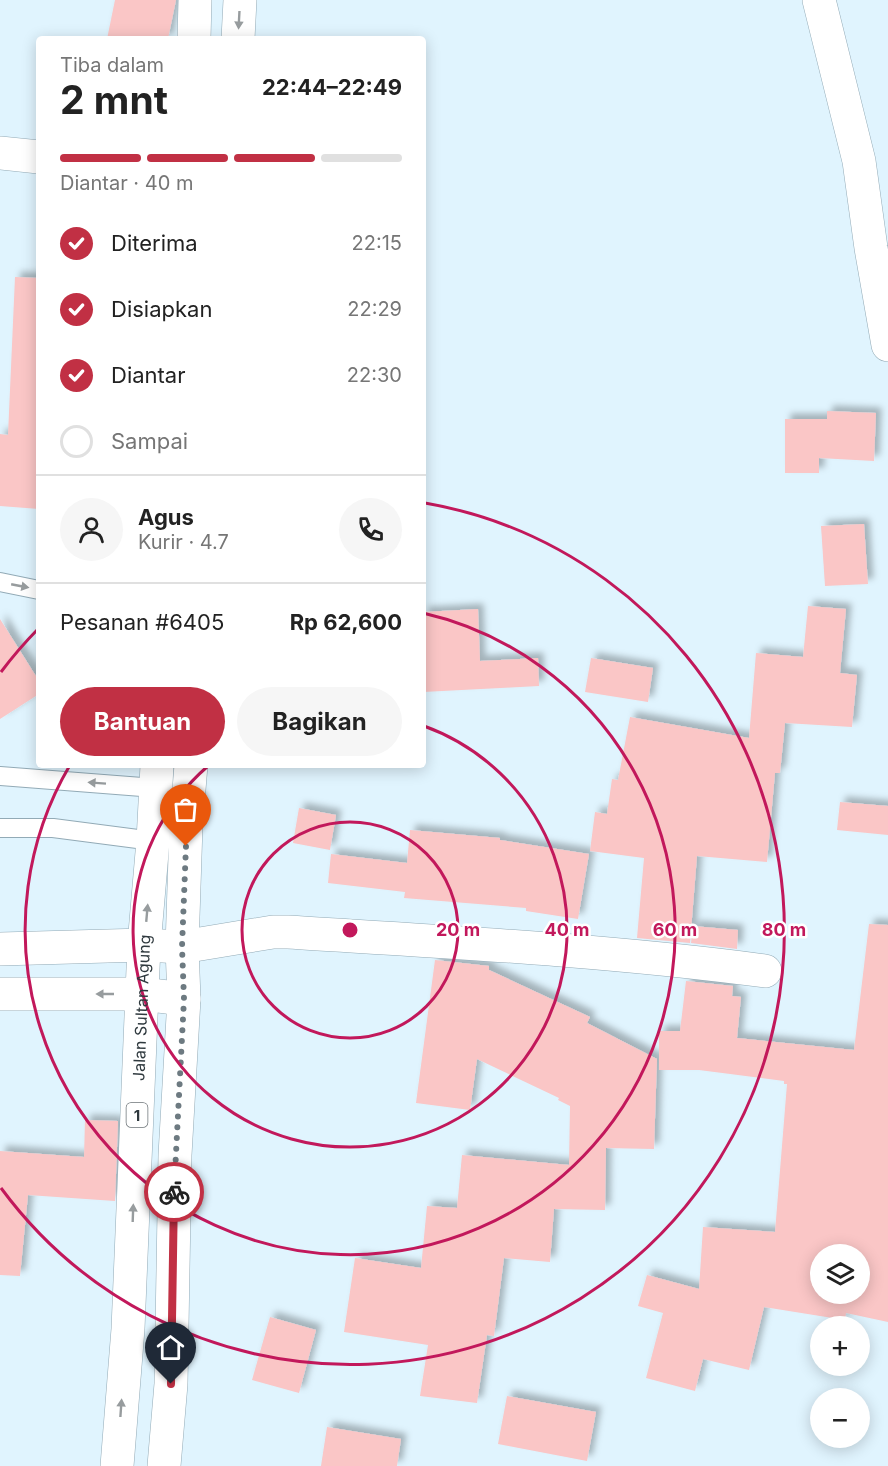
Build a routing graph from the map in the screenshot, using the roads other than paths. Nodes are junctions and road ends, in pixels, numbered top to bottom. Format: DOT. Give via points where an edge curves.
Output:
graph roads {
  1 [pos="195,0"];
  2 [pos="240,0"];
  3 [pos="819,0"];
  4 [pos="194,36"];
  5 [pos="238,36"];
  6 [pos="0,153"];
  7 [pos="36,157"];
  8 [pos="888,345"];
  9 [pos="0,582"];
  10 [pos="36,589"];
  11 [pos="191,768"];
  12 [pos="0,776"];
  13 [pos="156,776"];
  14 [pos="0,828"];
  15 [pos="153,841"];
  16 [pos="144,945"];
  17 [pos="182,947"];
  18 [pos="0,949"];
  19 [pos="765,971"];
  20 [pos="0,994"];
  21 [pos="142,994"];
  22 [pos="184,999"];
  23 [pos="171,1462"];
  24 [pos="117,1466"];
  1 -- 4 [label="main road"];
  2 -- 5 [label="main road, one-way"];
  3 -- 8 [label="main road" via="859,161"];
  6 -- 7 [label="main road"];
  9 -- 10 [label="lane, one-way"];
  11 -- 17 [label="main road"];
  13 -- 12 [label="lane, one-way"];
  13 -- 15 [label="main road, Jalan Sultan Agung / 1"];
  14 -- 15 [label="lane" via="53,828"];
  16 -- 15 [label="main road, Jalan Sultan Agung / 1, one-way"];
  16 -- 17 [label="main road"];
  16 -- 18 [label="main road"];
  16 -- 21 [label="main road, Jalan Sultan Agung / 1"];
  17 -- 19 [label="main road" via="288,932 564,949"];
  17 -- 22 [label="main road"];
  21 -- 20 [label="main road, one-way"];
  21 -- 22 [label="main road"];
  24 -- 21 [label="main road, Jalan Sultan Agung / 1, one-way" via="128,1329"];
  22 -- 23 [label="main road" via="175,1155"];
}
